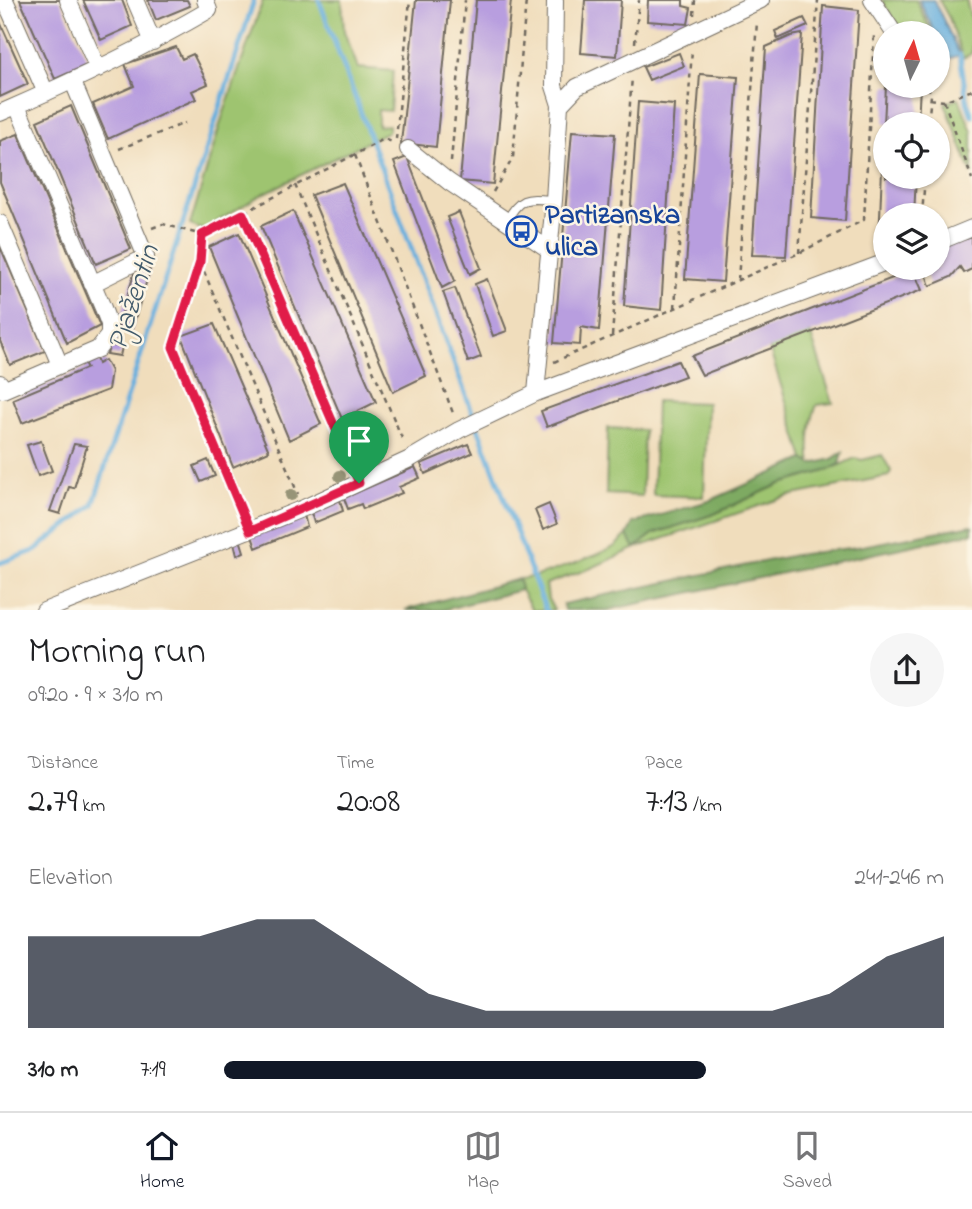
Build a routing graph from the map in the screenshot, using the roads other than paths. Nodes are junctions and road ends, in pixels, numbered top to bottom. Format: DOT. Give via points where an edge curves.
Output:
graph roads {
  1 [pos="5,0"];
  2 [pos="68,0"];
  3 [pos="135,0"];
  4 [pos="205,0"];
  5 [pos="555,0"];
  6 [pos="872,0"];
  7 [pos="760,1"];
  8 [pos="886,21"];
  9 [pos="153,42"];
  10 [pos="98,69"];
  11 [pos="73,82"];
  12 [pos="46,93"];
  13 [pos="560,105"];
  14 [pos="17,106"];
  15 [pos="0,113"];
  16 [pos="402,146"];
  17 [pos="554,200"];
  18 [pos="506,222"];
  19 [pos="0,223"];
  20 [pos="972,228"];
  21 [pos="950,237"];
  22 [pos="548,249"];
  23 [pos="873,267"];
  24 [pos="92,284"];
  25 [pos="60,365"];
  26 [pos="0,383"];
  27 [pos="536,393"];
  28 [pos="47,610"];
  1 -- 12 [label="street"];
  2 -- 10 [label="street"];
  3 -- 9 [label="street"];
  4 -- 9 [label="street" via="209,10"];
  5 -- 13 [label="street" via="554,86"];
  6 -- 8 [label="street"];
  7 -- 13 [label="street" via="577,87"];
  9 -- 10 [label="street"];
  10 -- 11 [label="street"];
  11 -- 12 [label="street"];
  11 -- 24 [label="street" via="146,257"];
  12 -- 14 [label="street"];
  13 -- 17 [label="street"];
  14 -- 15 [label="street"];
  14 -- 24 [label="street"];
  16 -- 18 [label="street"];
  17 -- 18 [label="lane" via="530,199 515,205"];
  17 -- 22 [label="street"];
  18 -- 22 [label="street"];
  19 -- 25 [label="street"];
  20 -- 21 [label="street"];
  22 -- 27 [label="street"];
  23 -- 27 [label="street"];
  24 -- 25 [label="street" via="109,335 98,349"];
  25 -- 26 [label="street" via="3,390"];
  27 -- 28 [label="street" via="304,508"];
}
